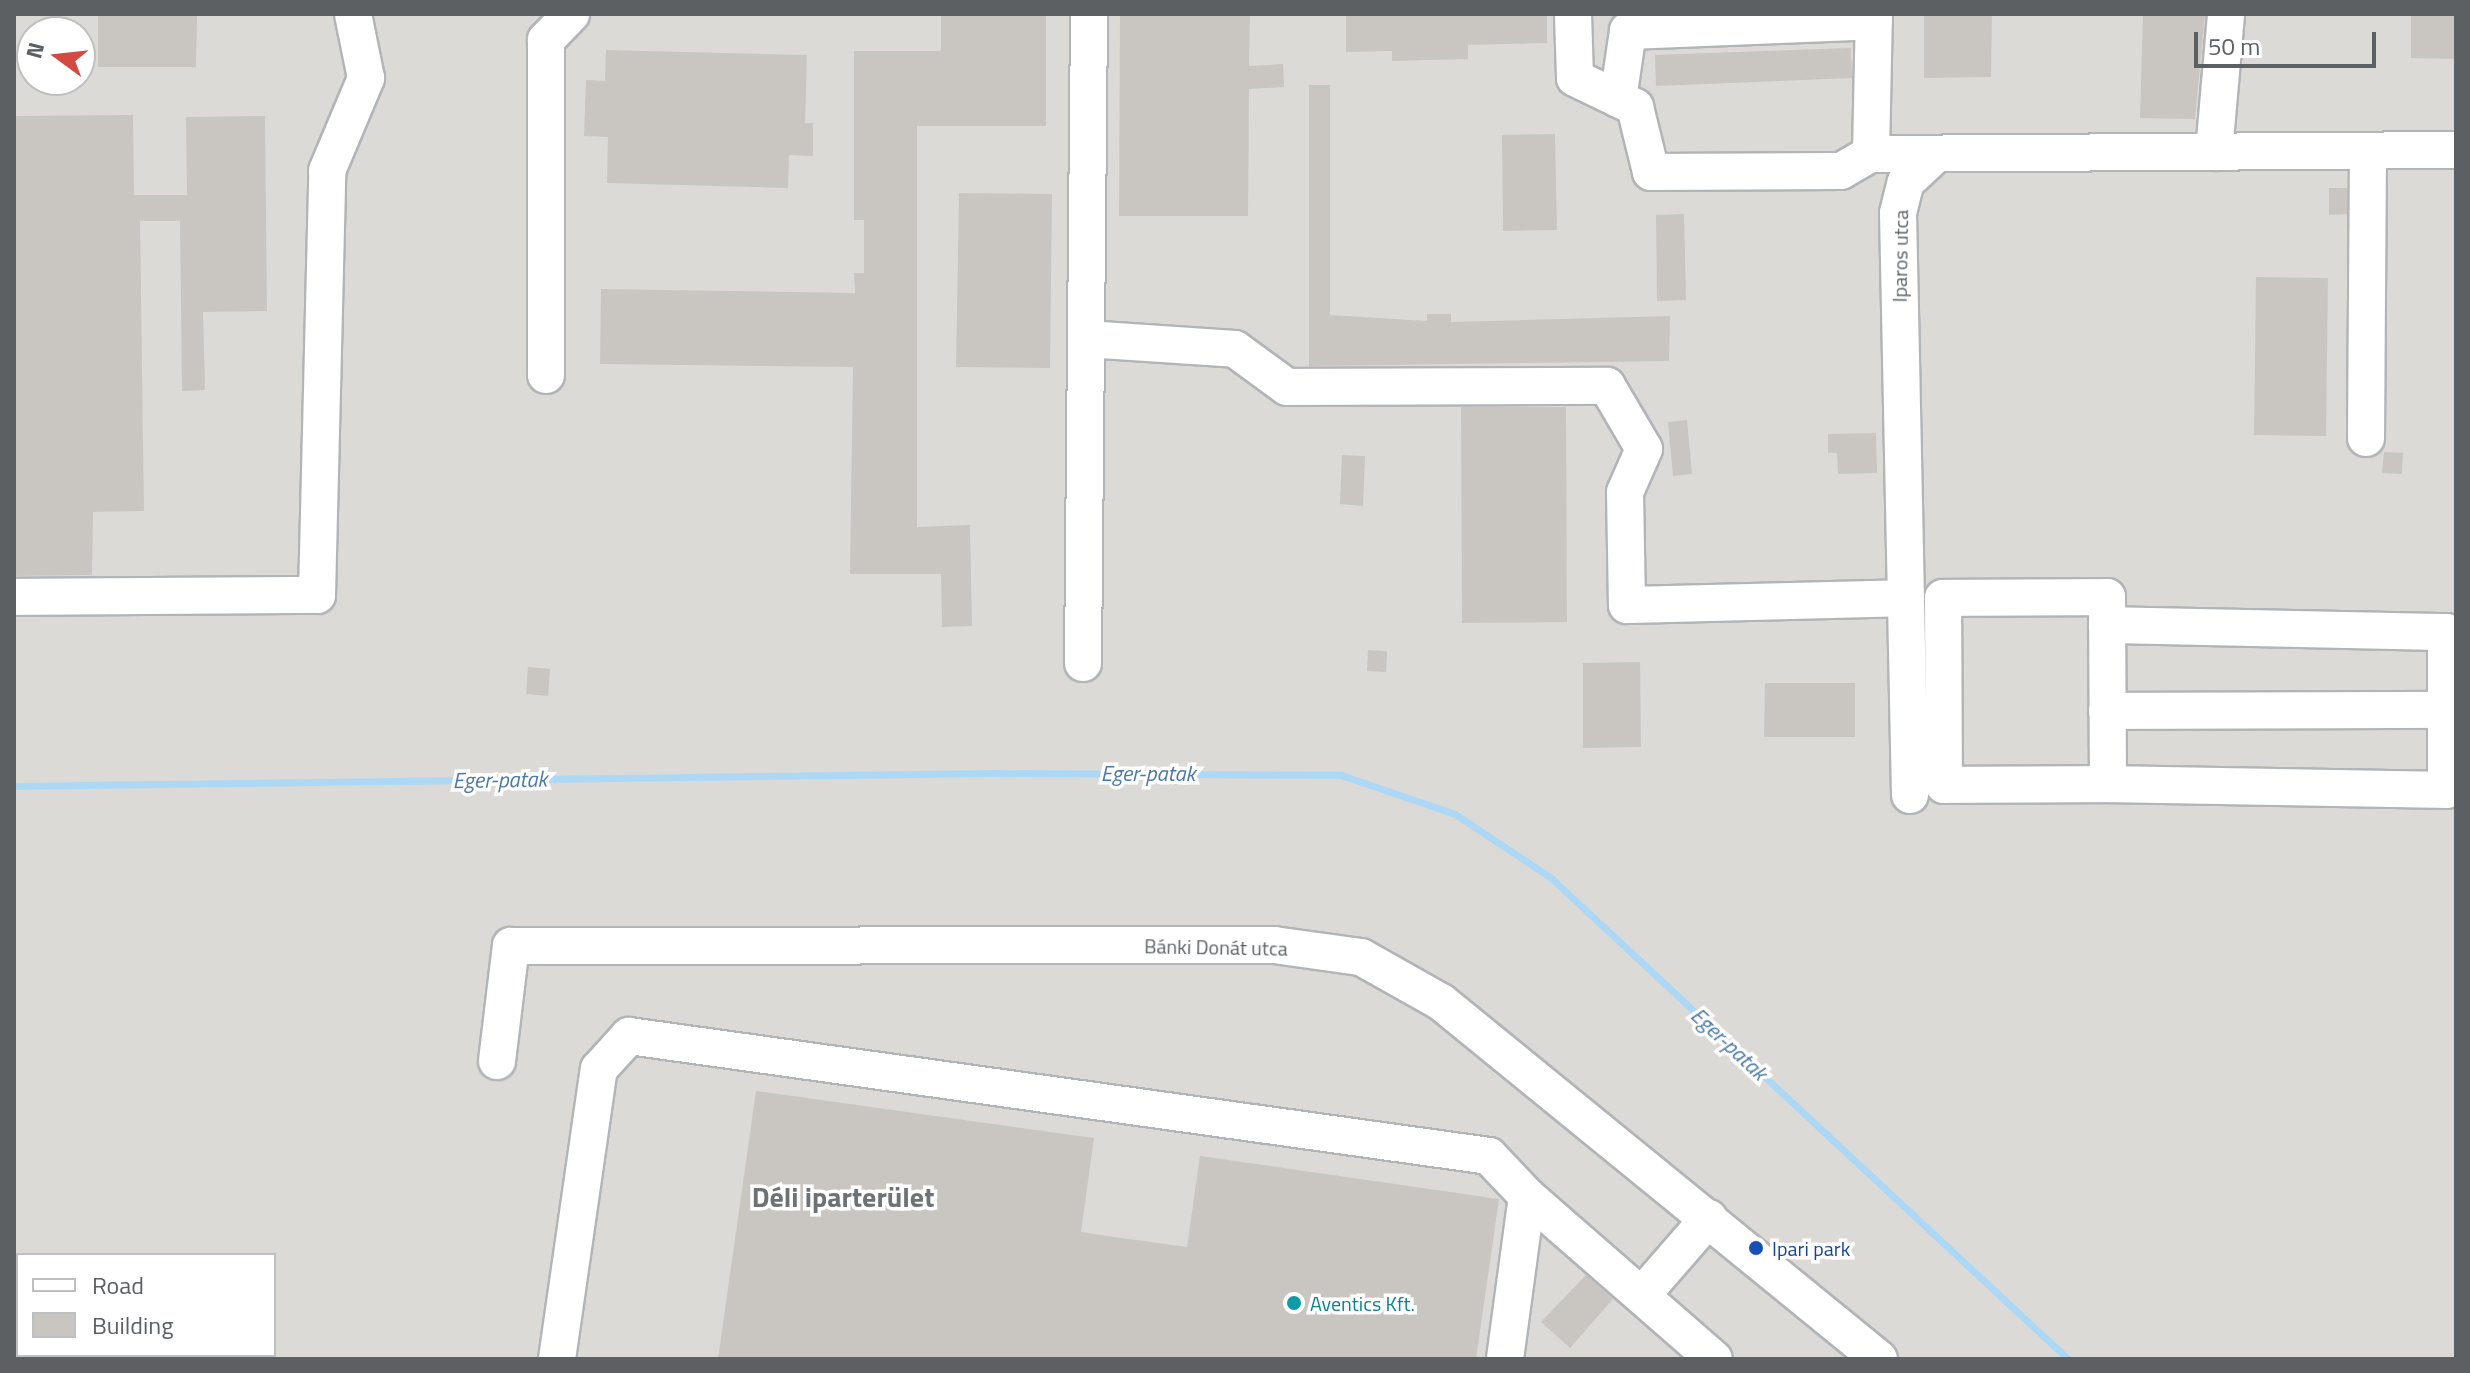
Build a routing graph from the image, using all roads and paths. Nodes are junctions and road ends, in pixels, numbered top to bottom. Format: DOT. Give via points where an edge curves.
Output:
graph roads {
  1 [pos="353,14"];
  2 [pos="571,14"];
  3 [pos="1089,14"];
  4 [pos="1573,14"];
  5 [pos="2226,14"];
  6 [pos="1874,18"];
  7 [pos="1618,99"];
  8 [pos="2456,150"];
  9 [pos="2368,151"];
  10 [pos="2214,152"];
  11 [pos="1871,154"];
  12 [pos="1933,157"];
  13 [pos="1086,339"];
  14 [pos="546,375"];
  15 [pos="2366,438"];
  16 [pos="14,597"];
  17 [pos="1904,598"];
  18 [pos="2107,625"];
  19 [pos="1083,663"];
  20 [pos="2450,710"];
  21 [pos="2107,711"];
  22 [pos="2108,784"];
  23 [pos="1910,795"];
  24 [pos="497,1061"];
  25 [pos="1527,1196"];
  26 [pos="1709,1218"];
  27 [pos="1642,1295"];
  28 [pos="557,1359"];
  29 [pos="1505,1359"];
  30 [pos="1714,1359"];
  31 [pos="1879,1359"];
  1 -- 16 [label="street" via="366,78 327,171 317,595"];
  2 -- 14 [label="street" via="546,40"];
  3 -- 13 [label="street"];
  4 -- 7 [label="street" via="1575,78"];
  5 -- 10 [label="street"];
  6 -- 7 [label="street" via="1628,31"];
  6 -- 11 [label="street"];
  7 -- 11 [label="street" via="1635,107 1651,172 1841,171"];
  8 -- 9 [label="street"];
  9 -- 10 [label="street"];
  9 -- 15 [label="street"];
  10 -- 12 [label="street"];
  11 -- 12 [label="street"];
  12 -- 17 [label="street, Iparos utca" via="1906,182 1898,213"];
  13 -- 17 [label="street" via="1235,349 1287,387 1607,386 1644,449 1625,492 1627,605"];
  13 -- 19 [label="street"];
  17 -- 23 [label="street, Iparos utca"];
  18 -- 20 [label="street" via="2446,632"];
  18 -- 21 [label="street"];
  18 -- 22 [label="street" via="2107,597 1943,598 1944,785"];
  20 -- 21 [label="street"];
  20 -- 22 [label="street" via="2446,790"];
  21 -- 22 [label="street"];
  24 -- 26 [label="street, Bánki Donát utca" via="511,946 1274,945 1361,957 1441,1002"];
  25 -- 27 [label="street"];
  25 -- 28 [label="street" via="1489,1156 629,1036 599,1069"];
  25 -- 29 [label="street"];
  26 -- 27 [label="street"];
  26 -- 31 [label="street, Bánki Donát utca"];
  27 -- 30 [label="street"];
}
